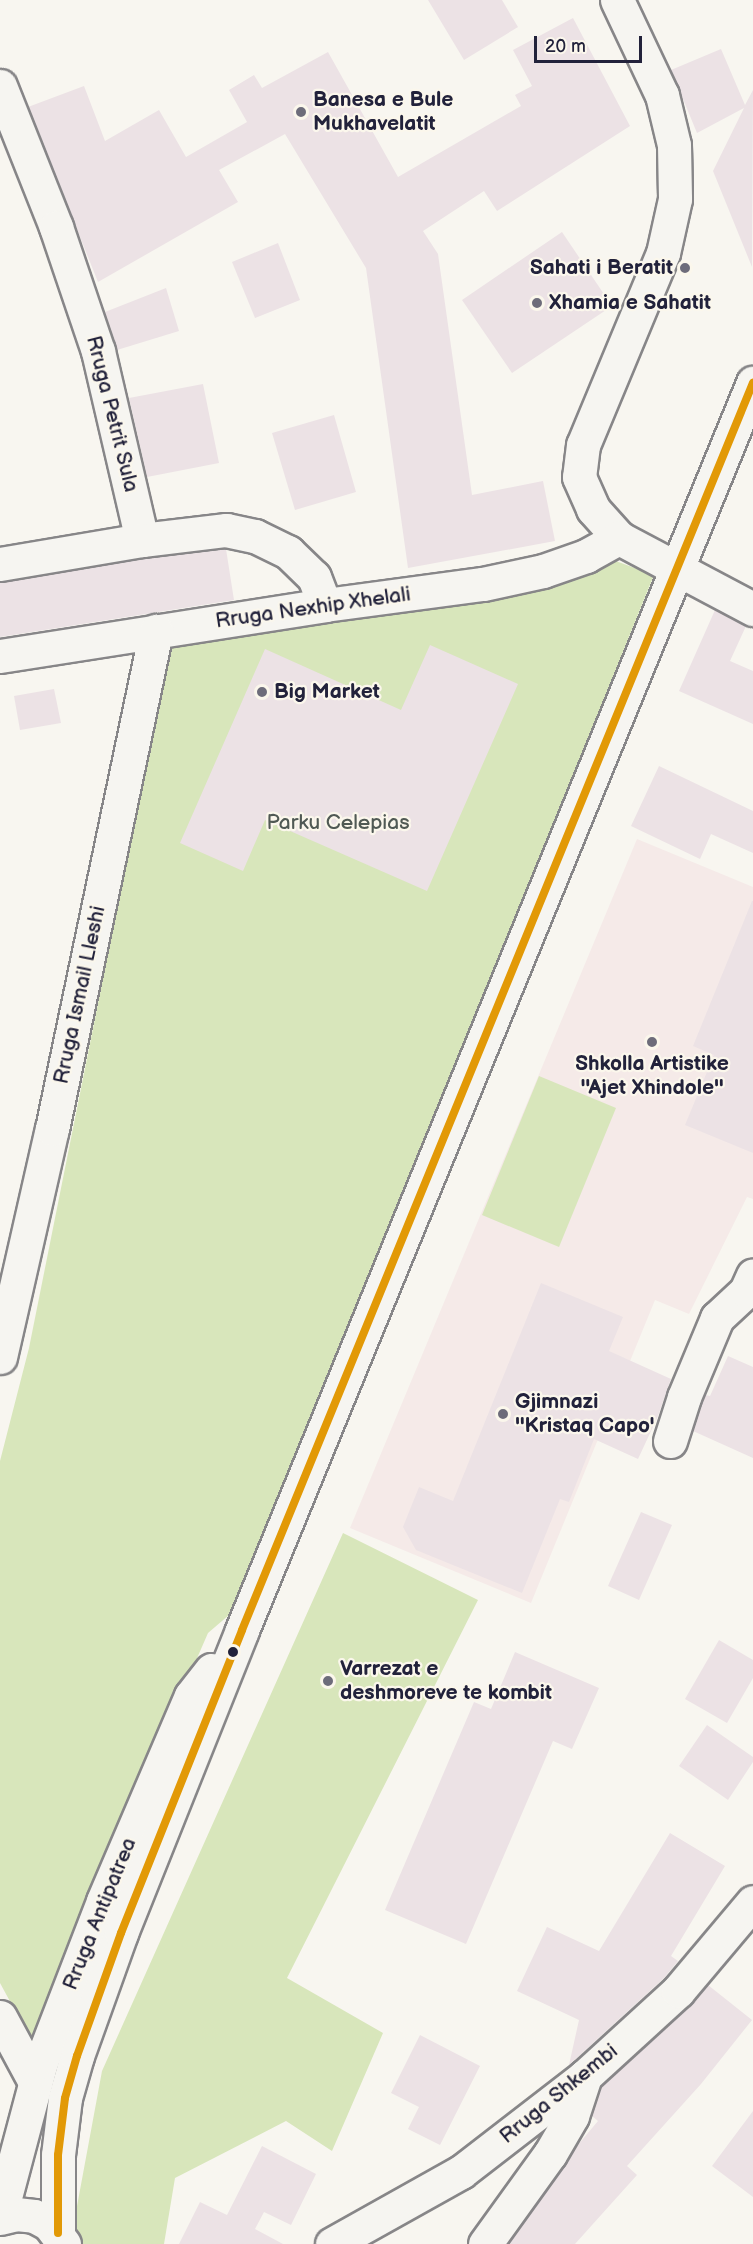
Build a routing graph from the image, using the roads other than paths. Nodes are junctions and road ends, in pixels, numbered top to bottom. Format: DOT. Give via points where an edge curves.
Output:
graph roads {
  1 [pos="617,0"];
  2 [pos="0,86"];
  3 [pos="753,384"];
  4 [pos="620,538"];
  5 [pos="142,540"];
  6 [pos="0,564"];
  7 [pos="675,569"];
  8 [pos="326,605"];
  9 [pos="753,609"];
  10 [pos="156,632"];
  11 [pos="0,656"];
  12 [pos="753,1275"];
  13 [pos="0,1357"];
  14 [pos="670,1441"];
  15 [pos="242,1630"];
  16 [pos="753,1902"];
  17 [pos="0,2017"];
  18 [pos="585,2076"];
  19 [pos="35,2082"];
  20 [pos="0,2217"];
  21 [pos="61,2239"];
  22 [pos="332,2244"];
  23 [pos="485,2244"];
  1 -- 4 [label="street" via="662,95 674,146 675,199 663,253 583,445 579,477 593,509"];
  2 -- 5 [label="street, Rruga Petrit Sula" via="56,227 98,351"];
  3 -- 7 [label="street, Rruga Antipatrea"];
  4 -- 7 [label="street"];
  4 -- 8 [label="street, Rruga Nexhip Xhelali" via="586,556 543,571 483,584"];
  5 -- 6 [label="street"];
  5 -- 8 [label="street" via="226,530 255,536 288,552 315,577"];
  7 -- 9 [label="street"];
  7 -- 15 [label="street, Rruga Antipatrea"];
  8 -- 10 [label="street, Rruga Nexhip Xhelali"];
  10 -- 11 [label="street, Rruga Nexhip Xhelali"];
  10 -- 13 [label="street, Rruga Ismail Lleshi"];
  12 -- 14 [label="street" via="746,1291 717,1318"];
  15 -- 19 [label="street, Rruga Antipatrea" via="191,1696 103,1900"];
  15 -- 21 [label="street, Rruga Antipatrea" via="121,1933 77,2056 65,2098 58,2155"];
  16 -- 18 [label="street, Rruga Shkembi" via="678,1991"];
  17 -- 19 [label="street"];
  18 -- 22 [label="street, Rruga Shkembi" via="461,2172"];
  18 -- 23 [label="street" via="572,2116 550,2154"];
  19 -- 20 [label="street, Rruga Antipatrea"];
  20 -- 21 [label="street, Rruga Antipatrea" via="34,2216 49,2224"];
}
